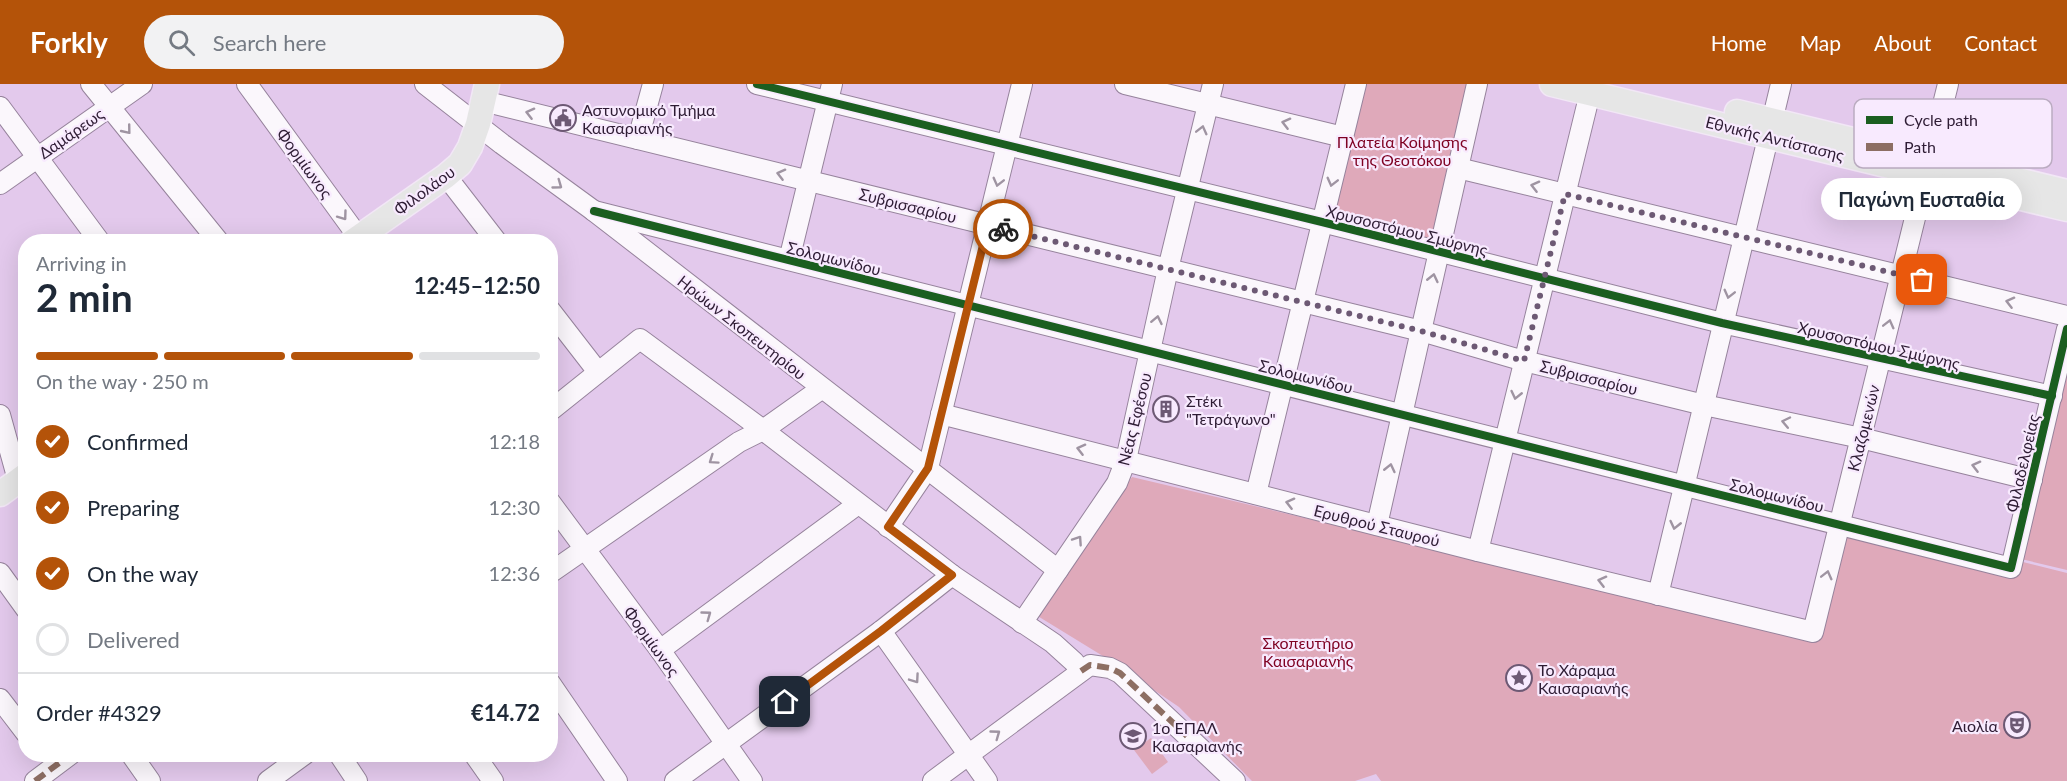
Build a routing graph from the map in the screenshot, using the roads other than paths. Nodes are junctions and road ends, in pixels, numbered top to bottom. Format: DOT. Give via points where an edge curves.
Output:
graph roads {
  1 [pos="91,84"];
  2 [pos="142,84"];
  3 [pos="247,84"];
  4 [pos="425,84"];
  5 [pos="653,84"];
  6 [pos="757,84"];
  7 [pos="1022,84"];
  8 [pos="1125,84"];
  9 [pos="1214,84"];
  10 [pos="1356,84"];
  11 [pos="1476,84"];
  12 [pos="1552,84"];
  13 [pos="1615,84"];
  14 [pos="1781,84"];
  15 [pos="1948,84"];
  16 [pos="830,93"];
  17 [pos="1590,93"];
  18 [pos="1944,99"];
  19 [pos="483,103"];
  20 [pos="1209,104"];
  21 [pos="0,107"];
  22 [pos="108,107"];
  23 [pos="1770,128"];
  24 [pos="1343,137"];
  25 [pos="638,139"];
  26 [pos="1007,145"];
  27 [pos="1854,149"];
  28 [pos="36,158"];
  29 [pos="1458,168"];
  30 [pos="1928,168"];
  31 [pos="1931,168"];
  32 [pos="1934,168"];
  33 [pos="446,176"];
  34 [pos="810,182"];
  35 [pos="0,184"];
  36 [pos="1187,189"];
  37 [pos="2067,192"];
  38 [pos="1565,194"];
  39 [pos="2067,209"];
  40 [pos="594,211"];
  41 [pos="1322,222"];
  42 [pos="988,225"];
  43 [pos="94,234"];
  44 [pos="212,234"];
  45 [pos="354,234"];
  46 [pos="366,234"];
  47 [pos="491,234"];
  48 [pos="1744,237"];
  49 [pos="1439,252"];
  50 [pos="789,260"];
  51 [pos="1168,269"];
  52 [pos="1902,275"];
  53 [pos="1544,279"];
  54 [pos="1303,302"];
  55 [pos="968,305"];
  56 [pos="2067,316"];
  57 [pos="558,320"];
  58 [pos="1722,323"];
  59 [pos="2067,329"];
  60 [pos="1421,331"];
  61 [pos="1150,351"];
  62 [pos="1880,359"];
  63 [pos="1524,361"];
  64 [pos="598,372"];
  65 [pos="1282,384"];
  66 [pos="822,389"];
  67 [pos="2052,396"];
  68 [pos="558,404"];
  69 [pos="1704,405"];
  70 [pos="942,414"];
  71 [pos="1402,414"];
  72 [pos="0,415"];
  73 [pos="763,430"];
  74 [pos="1861,438"];
  75 [pos="1505,441"];
  76 [pos="1125,460"];
  77 [pos="928,468"];
  78 [pos="2032,480"];
  79 [pos="15,483"];
  80 [pos="1684,486"];
  81 [pos="1256,494"];
  82 [pos="858,504"];
  83 [pos="558,513"];
  84 [pos="1377,525"];
  85 [pos="1839,525"];
  86 [pos="888,527"];
  87 [pos="585,549"];
  88 [pos="1478,551"];
  89 [pos="558,568"];
  90 [pos="2011,568"];
  91 [pos="1058,570"];
  92 [pos="0,573"];
  93 [pos="952,575"];
  94 [pos="1659,595"];
  95 [pos="18,598"];
  96 [pos="1022,623"];
  97 [pos="881,631"];
  98 [pos="1813,632"];
  99 [pos="660,650"];
  100 [pos="1081,671"];
  101 [pos="558,695"];
  102 [pos="2,705"];
  103 [pos="18,724"];
  104 [pos="727,745"];
  105 [pos="968,754"];
  106 [pos="47,762"];
  107 [pos="137,762"];
  108 [pos="294,762"];
  109 [pos="344,762"];
  110 [pos="480,762"];
  111 [pos="35,781"];
  112 [pos="150,781"];
  113 [pos="268,781"];
  114 [pos="357,781"];
  115 [pos="493,781"];
  116 [pos="617,781"];
  117 [pos="675,781"];
  118 [pos="752,781"];
  119 [pos="933,781"];
  120 [pos="987,781"];
  121 [pos="1235,781"];
  1 -- 22 [label="street"];
  2 -- 22 [label="street, Δαμάρεως"];
  3 -- 45 [label="street, Φορμίωνος, one-way"];
  4 -- 19 [label="street, Ηρώων Σκοπευτηρίου"];
  5 -- 25 [label="street"];
  6 -- 16 [label="street, Χρυσοστόμου Σμύρνης"];
  7 -- 26 [label="street"];
  8 -- 20 [label="street"];
  9 -- 20 [label="street, Νέας Εφέσου"];
  10 -- 24 [label="street"];
  11 -- 29 [label="street"];
  12 -- 17 [label="main road, Εθνικής Αντίστασης"];
  13 -- 23 [label="main road, Εθνικής Αντίστασης"];
  14 -- 23 [label="street"];
  15 -- 18 [label="street, Κλαζομενών"];
  16 -- 26 [label="street, Χρυσοστόμου Σμύρνης"];
  16 -- 34 [label="street"];
  17 -- 23 [label="main road, Εθνικής Αντίστασης"];
  17 -- 38 [label="street"];
  25 -- 19 [label="street, Συβρισσαρίου, one-way"];
  19 -- 33 [label="main road, Φιλολάου" via="470,147 460,164"];
  19 -- 40 [label="street, Ηρώων Σκοπευτηρίου, one-way" via="501,144"];
  24 -- 20 [label="street, one-way"];
  36 -- 20 [label="street, Νέας Εφέσου, one-way"];
  21 -- 28 [label="street"];
  22 -- 28 [label="street, Δαμάρεως"];
  22 -- 44 [label="street, one-way"];
  23 -- 27 [label="main road, Εθνικής Αντίστασης"];
  23 -- 48 [label="street"];
  24 -- 41 [label="street, one-way"];
  34 -- 25 [label="street, Συβρισσαρίου, one-way"];
  26 -- 36 [label="street, Χρυσοστόμου Σμύρνης"];
  26 -- 42 [label="street, one-way"];
  28 -- 35 [label="street, Δαμάρεως"];
  28 -- 43 [label="street"];
  38 -- 29 [label="street, one-way"];
  29 -- 49 [label="street"];
  30 -- 52 [label="street, Κλαζομενών"];
  31 -- 39 [label="main road, Εθνικής Αντίστασης"];
  32 -- 37 [label="main road, Εθνικής Αντίστασης"];
  33 -- 46 [label="main road, Φιλολάου"];
  33 -- 47 [label="street"];
  34 -- 42 [label="street, Συβρισσαρίου"];
  34 -- 50 [label="street"];
  36 -- 41 [label="street, Χρυσοστόμου Σμύρνης"];
  36 -- 51 [label="street, Νέας Εφέσου"];
  38 -- 48 [label="street"];
  38 -- 53 [label="street"];
  40 -- 50 [label="street, Σολομωνίδου"];
  40 -- 66 [label="street, Ηρώων Σκοπευτηρίου"];
  41 -- 49 [label="street, Χρυσοστόμου Σμύρνης"];
  41 -- 54 [label="street"];
  42 -- 51 [label="street, Συβρισσαρίου"];
  42 -- 55 [label="street"];
  48 -- 52 [label="street"];
  48 -- 58 [label="street, one-way"];
  49 -- 53 [label="street, Χρυσοστόμου Σμύρνης"];
  60 -- 49 [label="street, one-way"];
  50 -- 55 [label="street, Σολομωνίδου"];
  51 -- 54 [label="street, Συβρισσαρίου"];
  61 -- 51 [label="street, Νέας Εφέσου, one-way"];
  56 -- 52 [label="street, one-way"];
  62 -- 52 [label="street, Κλαζομενών, one-way"];
  53 -- 58 [label="street, Χρυσοστόμου Σμύρνης"];
  53 -- 63 [label="street"];
  54 -- 60 [label="street, Συβρισσαρίου"];
  54 -- 65 [label="street"];
  55 -- 61 [label="street, Σολομωνίδου"];
  55 -- 70 [label="street"];
  57 -- 64 [label="street"];
  58 -- 62 [label="street, Χρυσοστόμου Σμύρνης"];
  58 -- 69 [label="street"];
  59 -- 67 [label="street, Φιλαδελφείας"];
  60 -- 63 [label="street, Συβρισσαρίου"];
  60 -- 71 [label="street"];
  61 -- 65 [label="street, Σολομωνίδου"];
  61 -- 76 [label="street, Νέας Εφέσου"];
  62 -- 67 [label="street, Χρυσοστόμου Σμύρνης"];
  62 -- 74 [label="street, Κλαζομενών"];
  63 -- 69 [label="street, Συβρισσαρίου"];
  63 -- 75 [label="street, one-way"];
  64 -- 68 [label="street"];
  64 -- 73 [label="street" via="640,339"];
  65 -- 71 [label="street, Σολομωνίδου"];
  65 -- 81 [label="street"];
  66 -- 73 [label="street"];
  66 -- 77 [label="street, Ηρώων Σκοπευτηρίου"];
  67 -- 78 [label="street, Φιλαδελφείας"];
  74 -- 69 [label="street, Συβρισσαρίου, one-way"];
  69 -- 80 [label="street"];
  76 -- 70 [label="street, Ερυθρού Σταυρού, one-way"];
  70 -- 77 [label="street"];
  71 -- 75 [label="street, Σολομωνίδου"];
  84 -- 71 [label="street, one-way"];
  72 -- 79 [label="street"];
  73 -- 82 [label="street"];
  73 -- 87 [label="street, one-way"];
  78 -- 74 [label="street, Συβρισσαρίου, one-way"];
  74 -- 85 [label="street, Κλαζομενών"];
  75 -- 80 [label="street, Σολομωνίδου"];
  75 -- 88 [label="street"];
  76 -- 81 [label="street, Ερυθρού Σταυρού"];
  91 -- 76 [label="street, Νέας Εφέσου, one-way" via="1117,483"];
  77 -- 86 [label="street"];
  77 -- 91 [label="street, Ηρώων Σκοπευτηρίου"];
  78 -- 90 [label="street, Φιλαδελφείας"];
  80 -- 85 [label="street, Σολομωνίδου"];
  80 -- 94 [label="street, one-way"];
  84 -- 81 [label="street, Ερυθρού Σταυρού, one-way"];
  82 -- 86 [label="street"];
  99 -- 82 [label="street, one-way"];
  83 -- 87 [label="street, Φορμίωνος"];
  84 -- 88 [label="street, Ερυθρού Σταυρού"];
  85 -- 90 [label="street, Σολομωνίδου"];
  98 -- 85 [label="street, Κλαζομενών, one-way"];
  86 -- 93 [label="street"];
  87 -- 89 [label="street"];
  87 -- 99 [label="street, Φορμίωνος"];
  94 -- 88 [label="street, Ερυθρού Σταυρού, one-way"];
  91 -- 96 [label="street, Νέας Εφέσου"];
  92 -- 95 [label="street"];
  93 -- 96 [label="street"];
  93 -- 97 [label="street"];
  94 -- 98 [label="street, Ερυθρού Σταυρού"];
  96 -- 100 [label="street" via="1053,643"];
  97 -- 104 [label="street"];
  97 -- 105 [label="street, one-way"];
  99 -- 104 [label="street, Φορμίωνος"];
  105 -- 100 [label="street, one-way"];
  100 -- 121 [label="street" via="1090,664 1120,673"];
  101 -- 116 [label="street"];
  102 -- 103 [label="street"];
  104 -- 117 [label="street"];
  104 -- 118 [label="street, Φορμίωνος"];
  105 -- 119 [label="street"];
  105 -- 120 [label="street"];
  106 -- 111 [label="street"];
  107 -- 112 [label="street"];
  108 -- 113 [label="street"];
  109 -- 114 [label="street"];
  110 -- 115 [label="street"];
}
